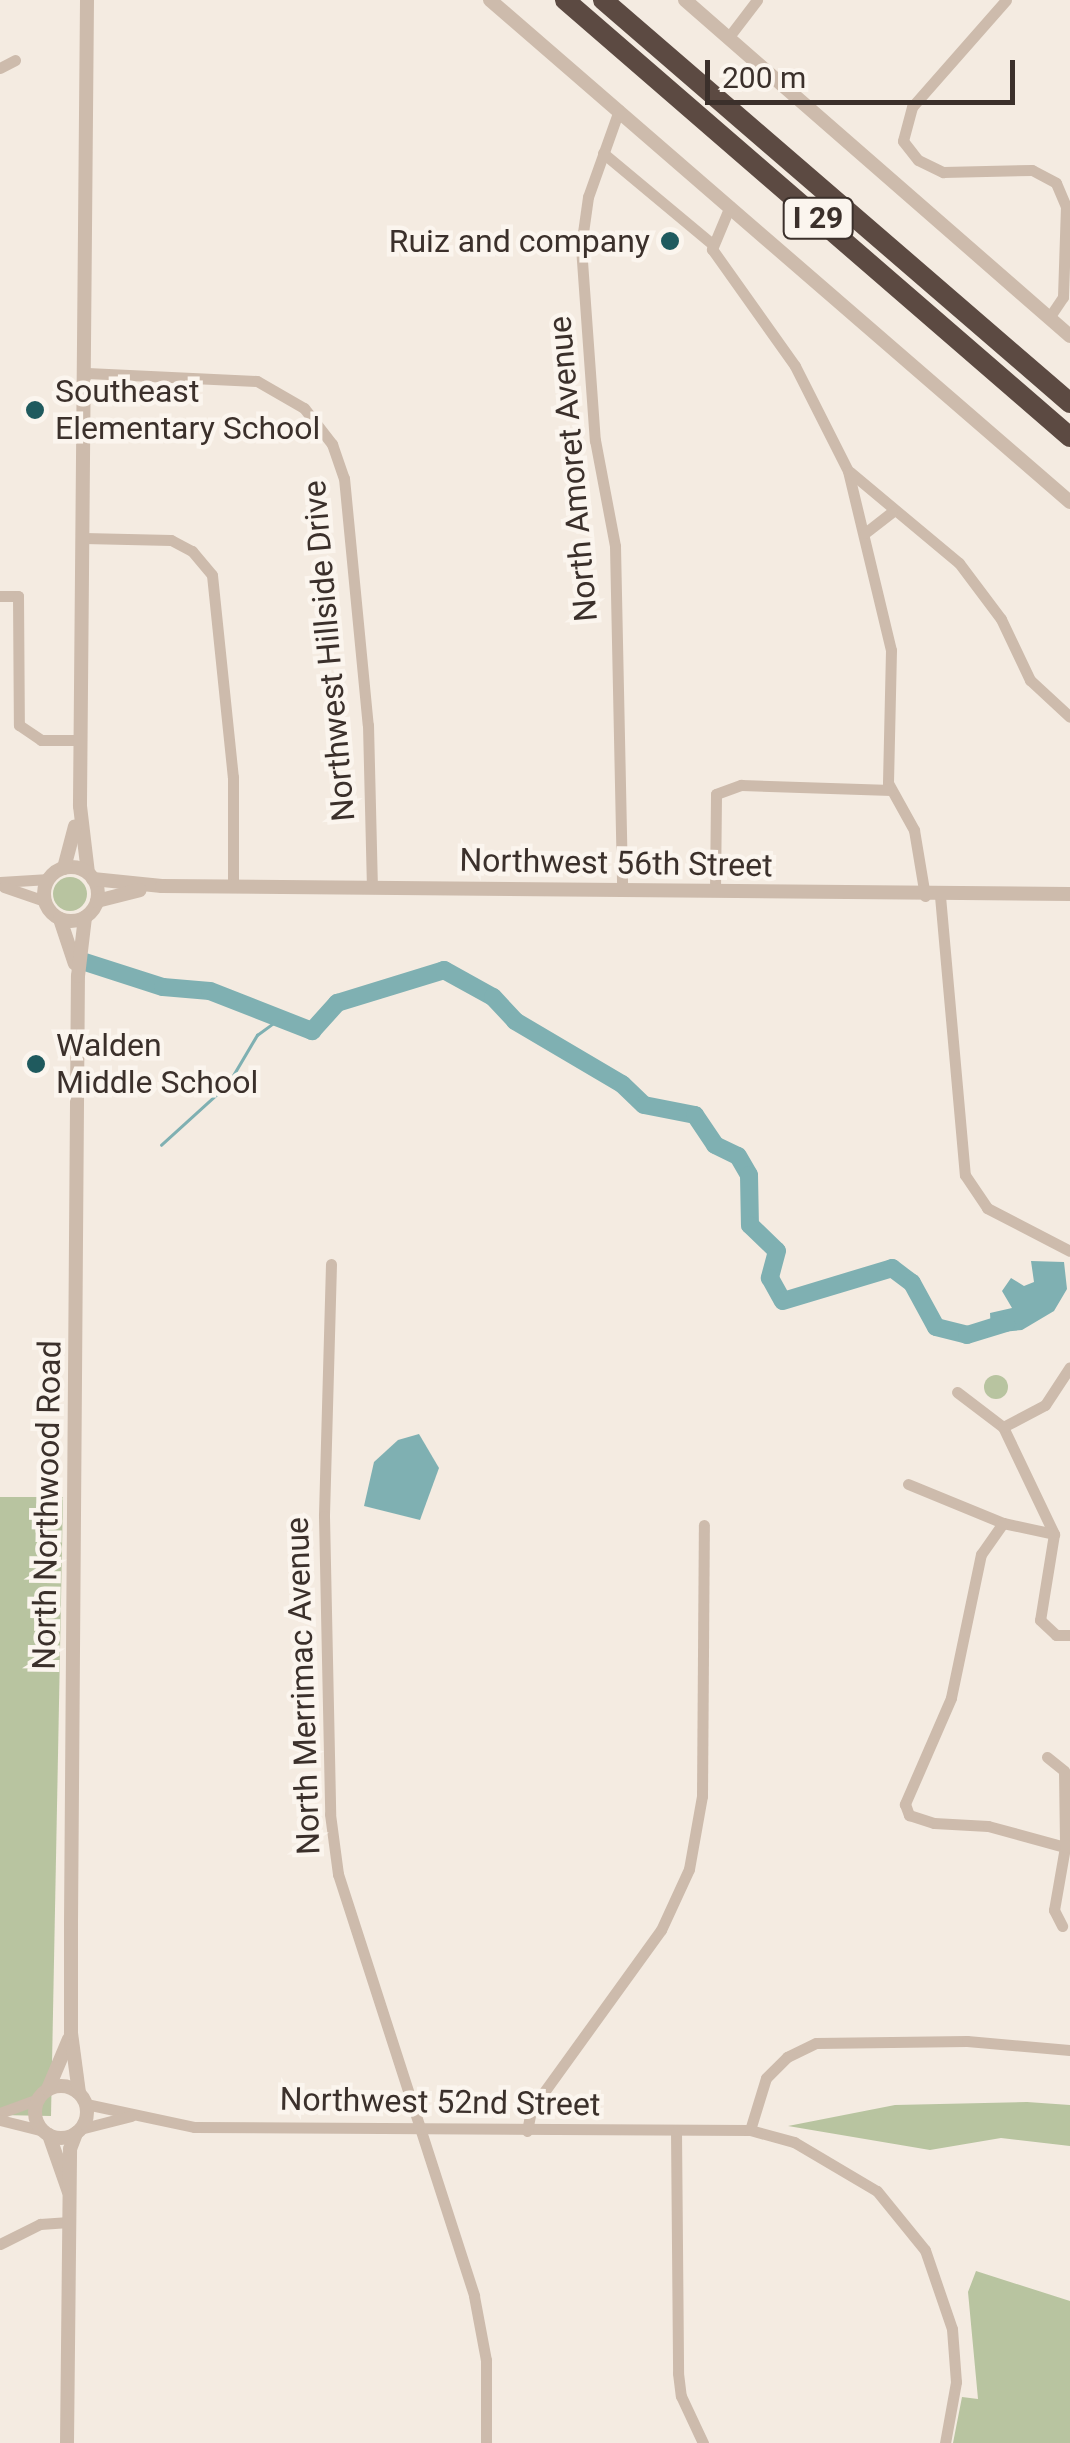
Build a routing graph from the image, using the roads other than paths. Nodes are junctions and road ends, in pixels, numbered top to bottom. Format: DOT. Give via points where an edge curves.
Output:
graph roads {
  1 [pos="87,0"];
  2 [pos="490,0"];
  3 [pos="565,0"];
  4 [pos="602,0"];
  5 [pos="684,0"];
  6 [pos="757,0"];
  7 [pos="1006,0"];
  8 [pos="728,38"];
  9 [pos="15,60"];
  10 [pos="0,68"];
  11 [pos="619,110"];
  12 [pos="603,153"];
  13 [pos="730,206"];
  14 [pos="710,242"];
  15 [pos="1050,318"];
  16 [pos="1070,336"];
  17 [pos="87,373"];
  18 [pos="1070,403"];
  19 [pos="1070,437"];
  20 [pos="848,470"];
  21 [pos="1070,502"];
  22 [pos="892,512"];
  23 [pos="865,533"];
  24 [pos="84,538"];
  25 [pos="0,596"];
  26 [pos="1070,717"];
  27 [pos="81,740"];
  28 [pos="890,790"];
  29 [pos="80,806"];
  30 [pos="64,868"];
  31 [pos="90,876"];
  32 [pos="49,879"];
  33 [pos="0,884"];
  34 [pos="162,886"];
  35 [pos="233,887"];
  36 [pos="372,888"];
  37 [pos="622,889"];
  38 [pos="716,891"];
  39 [pos="1070,894"];
  40 [pos="932,896"];
  41 [pos="45,901"];
  42 [pos="97,901"];
  43 [pos="85,917"];
  44 [pos="60,919"];
  45 [pos="78,976"];
  46 [pos="1066,1248"];
  47 [pos="331,1264"];
  48 [pos="1070,1367"];
  49 [pos="957,1392"];
  50 [pos="1003,1427"];
  51 [pos="908,1484"];
  52 [pos="1003,1523"];
  53 [pos="704,1525"];
  54 [pos="1054,1534"];
  55 [pos="1070,1634"];
  56 [pos="1047,1757"];
  57 [pos="1065,1847"];
  58 [pos="1067,1924"];
  59 [pos="71,2033"];
  60 [pos="1070,2050"];
  61 [pos="43,2094"];
  62 [pos="83,2098"];
  63 [pos="131,2116"];
  64 [pos="0,2117"];
  65 [pos="423,2128"];
  66 [pos="750,2130"];
  67 [pos="78,2131"];
  68 [pos="528,2131"];
  69 [pos="676,2131"];
  70 [pos="46,2133"];
  71 [pos="70,2192"];
  72 [pos="70,2222"];
  73 [pos="0,2244"];
  74 [pos="66,2443"];
  75 [pos="486,2443"];
  76 [pos="704,2443"];
  77 [pos="944,2443"];
  1 -- 17 [label="street"];
  2 -- 11 [label="street"];
  3 -- 19 [label="highway, I 29"];
  4 -- 18 [label="highway, I 29"];
  5 -- 8 [label="street"];
  6 -- 8 [label="street"];
  7 -- 15 [label="street" via="908,113 903,134 910,150 943,172 1032,170 1056,184 1066,206 1063,297"];
  8 -- 15 [label="street"];
  9 -- 10 [label="street"];
  11 -- 12 [label="street, North Amoret Avenue"];
  11 -- 13 [label="street"];
  12 -- 14 [label="street"];
  12 -- 37 [label="street, North Amoret Avenue" via="581,248 594,440 615,546"];
  13 -- 14 [label="street"];
  13 -- 21 [label="street"];
  14 -- 20 [label="street" via="796,366"];
  15 -- 16 [label="street"];
  17 -- 24 [label="street"];
  17 -- 36 [label="street, Northwest Hillside Drive" via="240,376 274,388 312,416 344,478 373,795"];
  20 -- 22 [label="street"];
  20 -- 23 [label="street"];
  22 -- 23 [label="street"];
  22 -- 26 [label="street" via="974,580 1030,680"];
  23 -- 28 [label="street" via="891,650"];
  24 -- 27 [label="street"];
  24 -- 35 [label="street" via="171,540 198,556 212,576 232,777"];
  25 -- 27 [label="street" via="18,596 18,725 41,740"];
  27 -- 29 [label="street"];
  28 -- 38 [label="street" via="742,785 716,794"];
  28 -- 40 [label="street" via="914,830"];
  29 -- 30 [label="street"];
  29 -- 31 [label="street"];
  30 -- 31 [label="street"];
  30 -- 32 [label="street"];
  31 -- 34 [label="street, Northwest 56th Street"];
  31 -- 42 [label="street"];
  32 -- 33 [label="street"];
  32 -- 41 [label="street"];
  33 -- 41 [label="street"];
  34 -- 35 [label="street, Northwest 56th Street"];
  34 -- 42 [label="street, Northwest 56th Street"];
  35 -- 36 [label="street, Northwest 56th Street"];
  36 -- 37 [label="street, Northwest 56th Street"];
  37 -- 38 [label="street, Northwest 56th Street"];
  38 -- 40 [label="street, Northwest 56th Street"];
  39 -- 40 [label="street, Northwest 56th Street"];
  40 -- 46 [label="street" via="964,1175 987,1208"];
  41 -- 44 [label="street"];
  42 -- 43 [label="street"];
  43 -- 44 [label="street"];
  43 -- 45 [label="street, North Northwood Road"];
  44 -- 45 [label="street, North Northwood Road"];
  45 -- 59 [label="street, North Northwood Road"];
  47 -- 65 [label="street, North Merrimac Avenue" via="324,1516 330,1814 338,1874 370,1984"];
  48 -- 50 [label="street" via="1045,1406"];
  49 -- 50 [label="street"];
  50 -- 54 [label="street"];
  51 -- 52 [label="street"];
  52 -- 54 [label="street"];
  52 -- 57 [label="street" via="981,1554 951,1698 905,1804 909,1815 934,1823 988,1826"];
  53 -- 68 [label="street" via="702,1796 689,1869 660,1930 531,2110"];
  54 -- 55 [label="street" via="1040,1620 1056,1636"];
  56 -- 57 [label="street" via="1064,1771"];
  57 -- 58 [label="street" via="1054,1910"];
  59 -- 61 [label="street, North Northwood Road" via="64,2063"];
  59 -- 62 [label="street, North Northwood Road"];
  60 -- 66 [label="street" via="967,2041 816,2044 787,2057 766,2078"];
  61 -- 62 [label="street"];
  61 -- 64 [label="street"];
  61 -- 70 [label="street" via="34,2113"];
  62 -- 63 [label="street, Northwest 52nd Street"];
  62 -- 67 [label="street"];
  63 -- 65 [label="street, Northwest 52nd Street" via="194,2127"];
  63 -- 67 [label="street, Northwest 52nd Street"];
  64 -- 70 [label="street"];
  65 -- 68 [label="street, Northwest 52nd Street"];
  65 -- 75 [label="street, North Merrimac Avenue" via="474,2296 486,2360"];
  66 -- 69 [label="street, Northwest 52nd Street"];
  66 -- 77 [label="street" via="837,2162 877,2190 912,2230 937,2275 952,2328 956,2382"];
  67 -- 70 [label="street"];
  67 -- 71 [label="street"];
  68 -- 69 [label="street, Northwest 52nd Street"];
  69 -- 76 [label="street" via="678,2372 681,2396"];
  70 -- 71 [label="street"];
  71 -- 72 [label="street"];
  72 -- 73 [label="street" via="40,2224"];
  72 -- 74 [label="street"];
}
